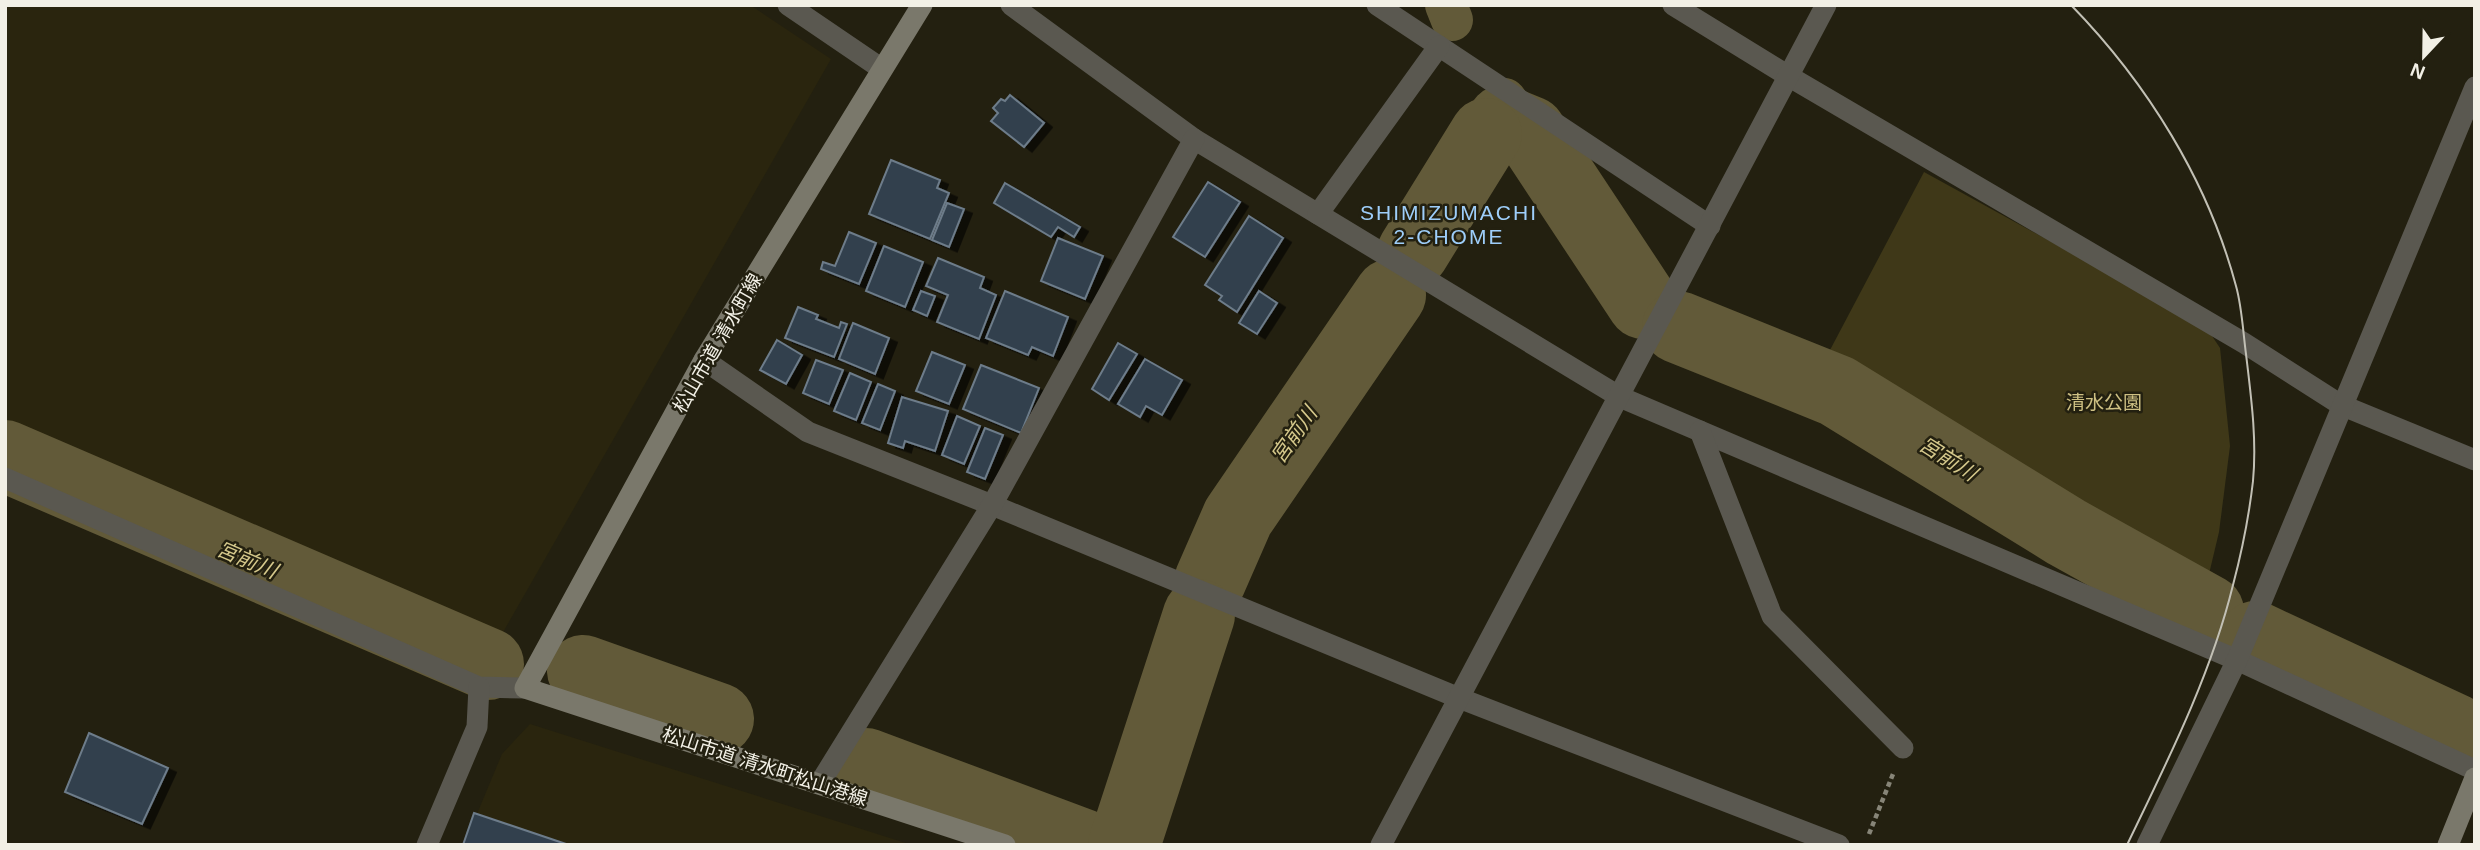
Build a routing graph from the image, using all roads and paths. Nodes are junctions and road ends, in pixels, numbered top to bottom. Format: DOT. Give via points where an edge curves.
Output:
graph roads {
  1 [pos="788,5"];
  2 [pos="922,5"];
  3 [pos="1011,5"];
  4 [pos="1377,5"];
  5 [pos="1673,5"];
  6 [pos="1826,5"];
  7 [pos="1439,46"];
  8 [pos="882,69"];
  9 [pos="1790,77"];
  10 [pos="2475,88"];
  11 [pos="1194,139"];
  12 [pos="1318,214"];
  13 [pos="1710,226"];
  14 [pos="704,360"];
  15 [pos="1620,397"];
  16 [pos="2341,405"];
  17 [pos="1700,431"];
  18 [pos="2475,460"];
  19 [pos="5,478"];
  20 [pos="992,505"];
  21 [pos="2237,660"];
  22 [pos="479,687"];
  23 [pos="525,688"];
  24 [pos="1459,698"];
  25 [pos="1903,748"];
  26 [pos="2475,770"];
  27 [pos="2475,778"];
  28 [pos="820,783"];
  29 [pos="426,845"];
  30 [pos="1005,845"];
  31 [pos="1381,845"];
  32 [pos="1839,845"];
  33 [pos="1865,845"];
  34 [pos="2147,845"];
  35 [pos="2448,845"];
  1 -- 8 [label="street"];
  2 -- 8 [label="street, 松山市道 清水町線"];
  3 -- 11 [label="street"];
  4 -- 7 [label="street"];
  5 -- 9 [label="street"];
  6 -- 9 [label="street"];
  7 -- 12 [label="street"];
  7 -- 13 [label="street"];
  8 -- 14 [label="street, 松山市道 清水町線"];
  9 -- 13 [label="street"];
  9 -- 16 [label="street" via="2244,343"];
  10 -- 16 [label="street"];
  11 -- 12 [label="street"];
  11 -- 20 [label="street"];
  12 -- 15 [label="street"];
  13 -- 15 [label="street"];
  14 -- 20 [label="street" via="808,432"];
  14 -- 23 [label="street, 松山市道 清水町線"];
  15 -- 17 [label="street"];
  15 -- 24 [label="street"];
  16 -- 18 [label="street"];
  16 -- 21 [label="street"];
  17 -- 21 [label="street"];
  17 -- 25 [label="street" via="1772,615"];
  19 -- 22 [label="street"];
  20 -- 24 [label="street"];
  20 -- 28 [label="street"];
  21 -- 26 [label="street"];
  21 -- 34 [label="street"];
  22 -- 23 [label="street"];
  22 -- 29 [label="street" via="477,727"];
  23 -- 28 [label="street, 松山市道 清水町松山港線"];
  24 -- 31 [label="street"];
  24 -- 32 [label="street"];
  25 -- 33 [label="path"];
  27 -- 35 [label="street"];
  28 -- 30 [label="street, 松山市道 清水町松山港線"];
}
